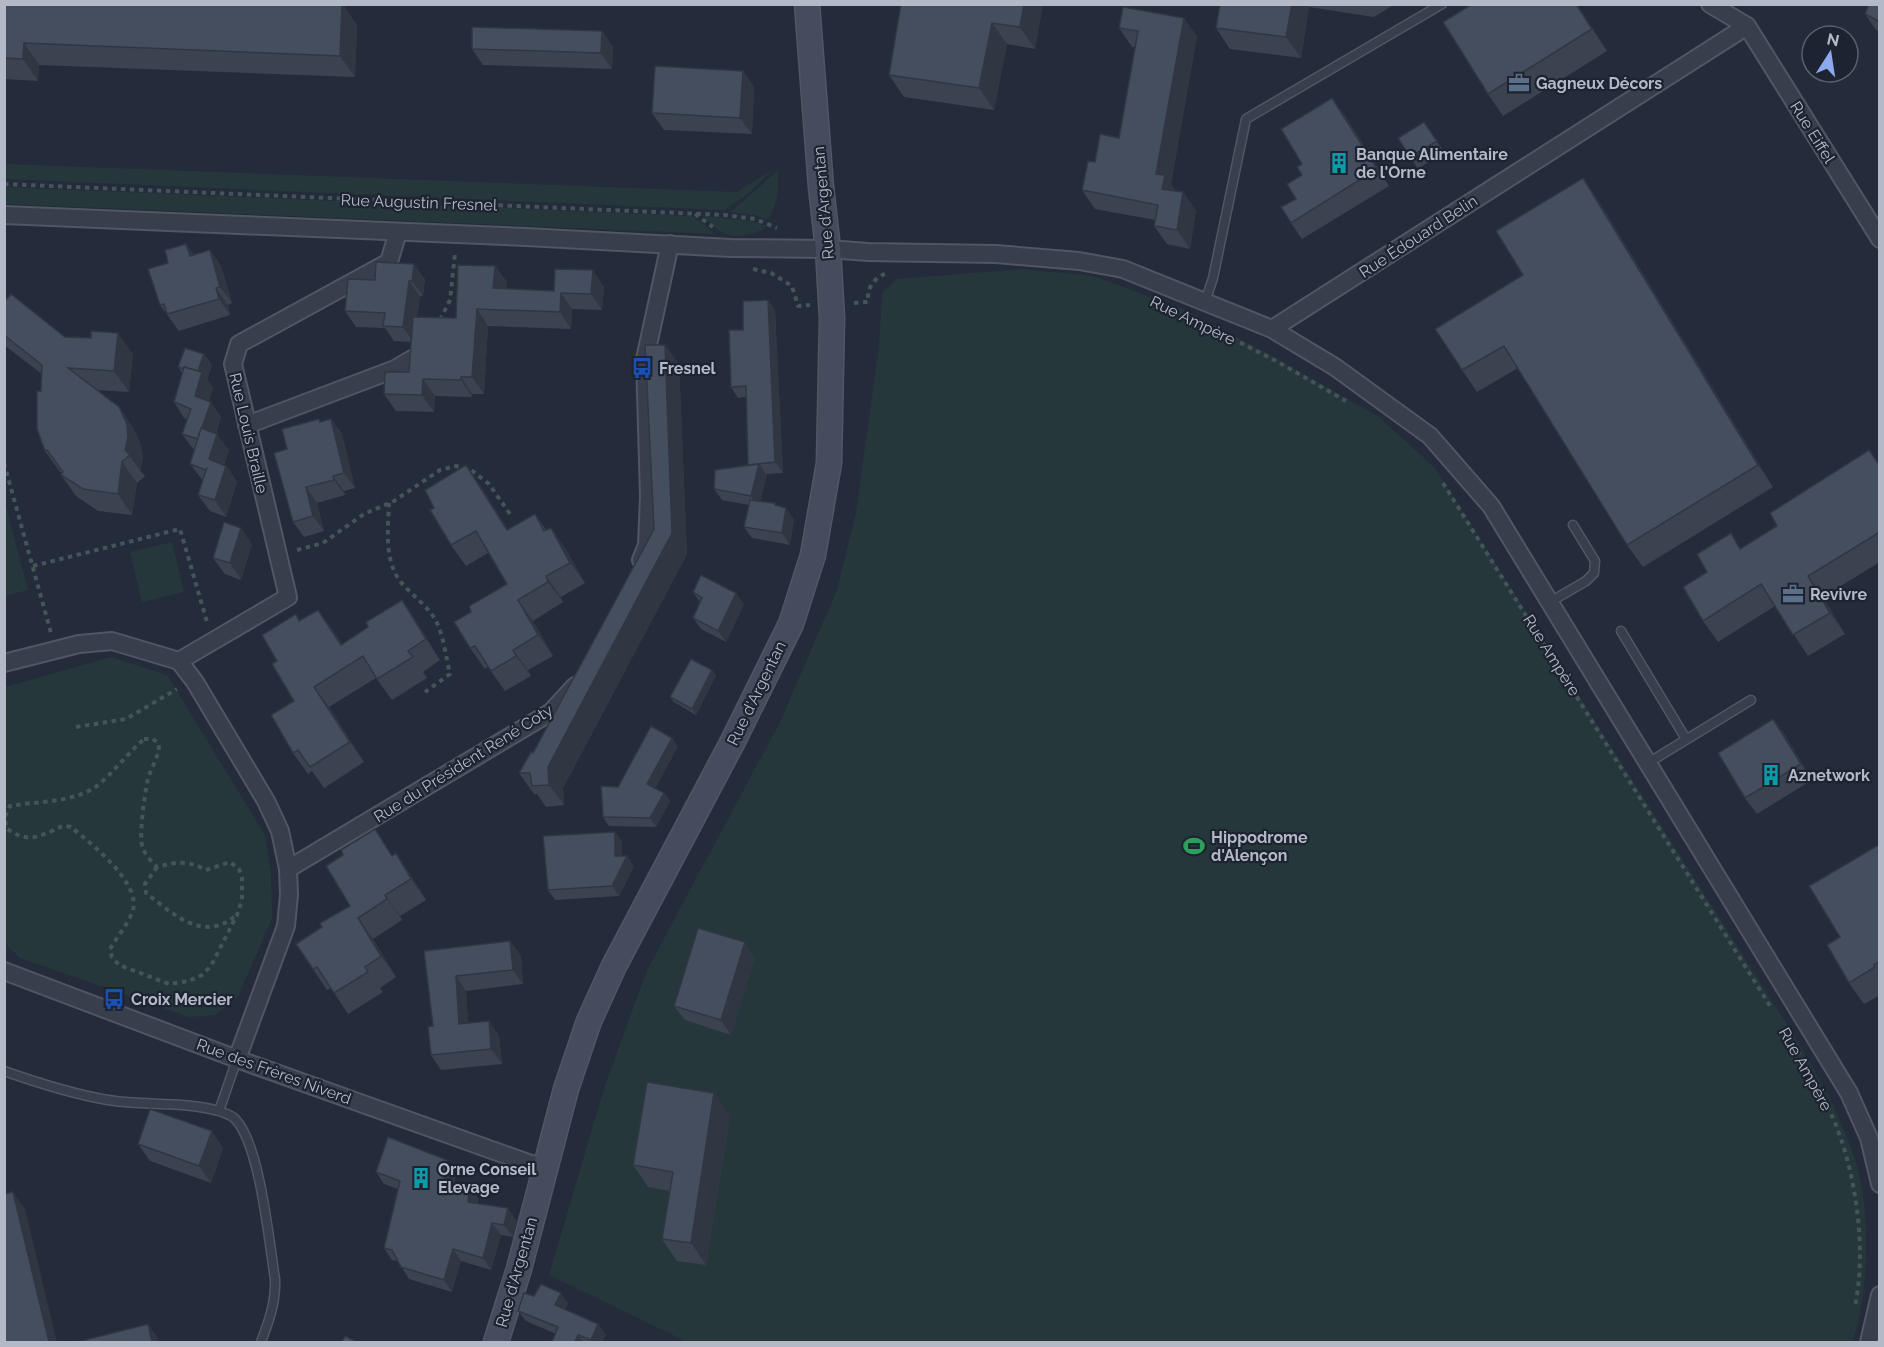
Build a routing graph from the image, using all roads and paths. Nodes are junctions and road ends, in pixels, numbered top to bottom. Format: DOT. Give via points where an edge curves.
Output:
graph roads {
  1 [pos="807,4"];
  2 [pos="1442,4"];
  3 [pos="1710,4"];
  4 [pos="1747,26"];
  5 [pos="4,184"];
  6 [pos="4,215"];
  7 [pos="398,232"];
  8 [pos="786,232"];
  9 [pos="457,234"];
  10 [pos="1880,239"];
  11 [pos="670,244"];
  12 [pos="828,249"];
  13 [pos="1204,302"];
  14 [pos="1198,321"];
  15 [pos="438,322"];
  16 [pos="1272,329"];
  17 [pos="412,359"];
  18 [pos="1348,402"];
  19 [pos="247,425"];
  20 [pos="4,463"];
  21 [pos="1436,476"];
  22 [pos="389,503"];
  23 [pos="510,514"];
  24 [pos="1573,525"];
  25 [pos="278,555"];
  26 [pos="33,566"];
  27 [pos="634,575"];
  28 [pos="1550,602"];
  29 [pos="1621,631"];
  30 [pos="212,641"];
  31 [pos="56,650"];
  32 [pos="179,660"];
  33 [pos="4,663"];
  34 [pos="583,673"];
  35 [pos="193,679"];
  36 [pos="425,692"];
  37 [pos="1751,700"];
  38 [pos="76,727"];
  39 [pos="1686,739"];
  40 [pos="1648,763"];
  41 [pos="157,867"];
  42 [pos="288,869"];
  43 [pos="237,915"];
  44 [pos="4,971"];
  45 [pos="1777,1016"];
  46 [pos="1789,1035"];
  47 [pos="237,1059"];
  48 [pos="4,1071"];
  49 [pos="219,1111"];
  50 [pos="545,1166"];
  51 [pos="1880,1184"];
  52 [pos="1880,1295"];
  53 [pos="1855,1309"];
  54 [pos="261,1342"];
  55 [pos="496,1342"];
  56 [pos="1869,1342"];
  1 -- 12 [label="main road, Rue d'Argentan"];
  2 -- 13 [label="lane" via="1246,119 1213,278"];
  3 -- 4 [label="street"];
  4 -- 10 [label="street, Rue Eiffel"];
  4 -- 16 [label="street, Rue Édouard Belin"];
  5 -- 8 [label="path, Rue Augustin Fresnel" via="725,215 755,219"];
  6 -- 7 [label="street, Rue Augustin Fresnel"];
  7 -- 9 [label="street, Rue Augustin Fresnel"];
  7 -- 19 [label="street, Rue Louis Braille" via="389,262 239,344 233,364"];
  9 -- 11 [label="street, Rue Augustin Fresnel"];
  9 -- 15 [label="path" via="450,300"];
  11 -- 12 [label="street, Rue Augustin Fresnel"];
  11 -- 27 [label="street" via="645,359 647,545"];
  12 -- 13 [label="street, Rue Ampère" via="996,254 1079,261 1123,269"];
  12 -- 50 [label="main road, Rue d'Argentan" via="829,463 813,555 786,634 589,1021"];
  13 -- 16 [label="street, Rue Ampère"];
  14 -- 18 [label="path, Rue Ampère"];
  16 -- 28 [label="street, Rue Ampère" via="1335,367 1430,436 1491,506"];
  17 -- 19 [label="street"];
  19 -- 25 [label="street, Rue Louis Braille"];
  20 -- 26 [label="path"];
  21 -- 45 [label="path, Rue Ampère"];
  22 -- 23 [label="path" via="440,470 456,466 471,470 489,484"];
  22 -- 25 [label="path" via="364,514 322,543"];
  22 -- 36 [label="path" via="390,558 399,579 437,623 450,674"];
  24 -- 28 [label="lane" via="1594,561 1594,573"];
  25 -- 30 [label="street, Rue Louis Braille" via="288,597"];
  26 -- 30 [label="path" via="180,529"];
  26 -- 31 [label="path"];
  28 -- 40 [label="street, Rue Ampère"];
  29 -- 39 [label="lane"];
  30 -- 32 [label="street, Rue Louis Braille"];
  31 -- 32 [label="street" via="112,640"];
  31 -- 33 [label="street"];
  32 -- 35 [label="street"];
  34 -- 42 [label="street, Rue du Président René Coty" via="551,712"];
  35 -- 38 [label="path" via="126,719"];
  35 -- 42 [label="street" via="266,801 280,831"];
  37 -- 39 [label="lane"];
  39 -- 40 [label="lane"];
  40 -- 51 [label="street, Rue Ampère" via="1849,1093 1869,1138"];
  41 -- 43 [label="path" via="145,884 146,893 188,924 212,927"];
  41 -- 43 [label="path" via="185,862 206,870 230,862 239,869 242,879"];
  41 -- 43 [label="path" via="142,848 141,836 148,778 159,753 159,744 153,739 144,739 95,787 57,800 10,806 5,816 6,828 20,838 71,826 126,880 134,898 132,912 110,949 119,965 170,984 189,981 211,966"];
  42 -- 47 [label="street" via="286,926"];
  44 -- 47 [label="street, Rue des Frères Niverd"];
  46 -- 53 [label="path, Rue Ampère" via="1833,1118 1856,1195 1860,1243"];
  47 -- 49 [label="lane"];
  47 -- 50 [label="street, Rue des Frères Niverd"];
  48 -- 49 [label="lane" via="108,1100 201,1106"];
  49 -- 54 [label="lane" via="235,1118 250,1145 258,1175 276,1295"];
  50 -- 55 [label="main road, Rue d'Argentan"];
  52 -- 56 [label="street"];
}
